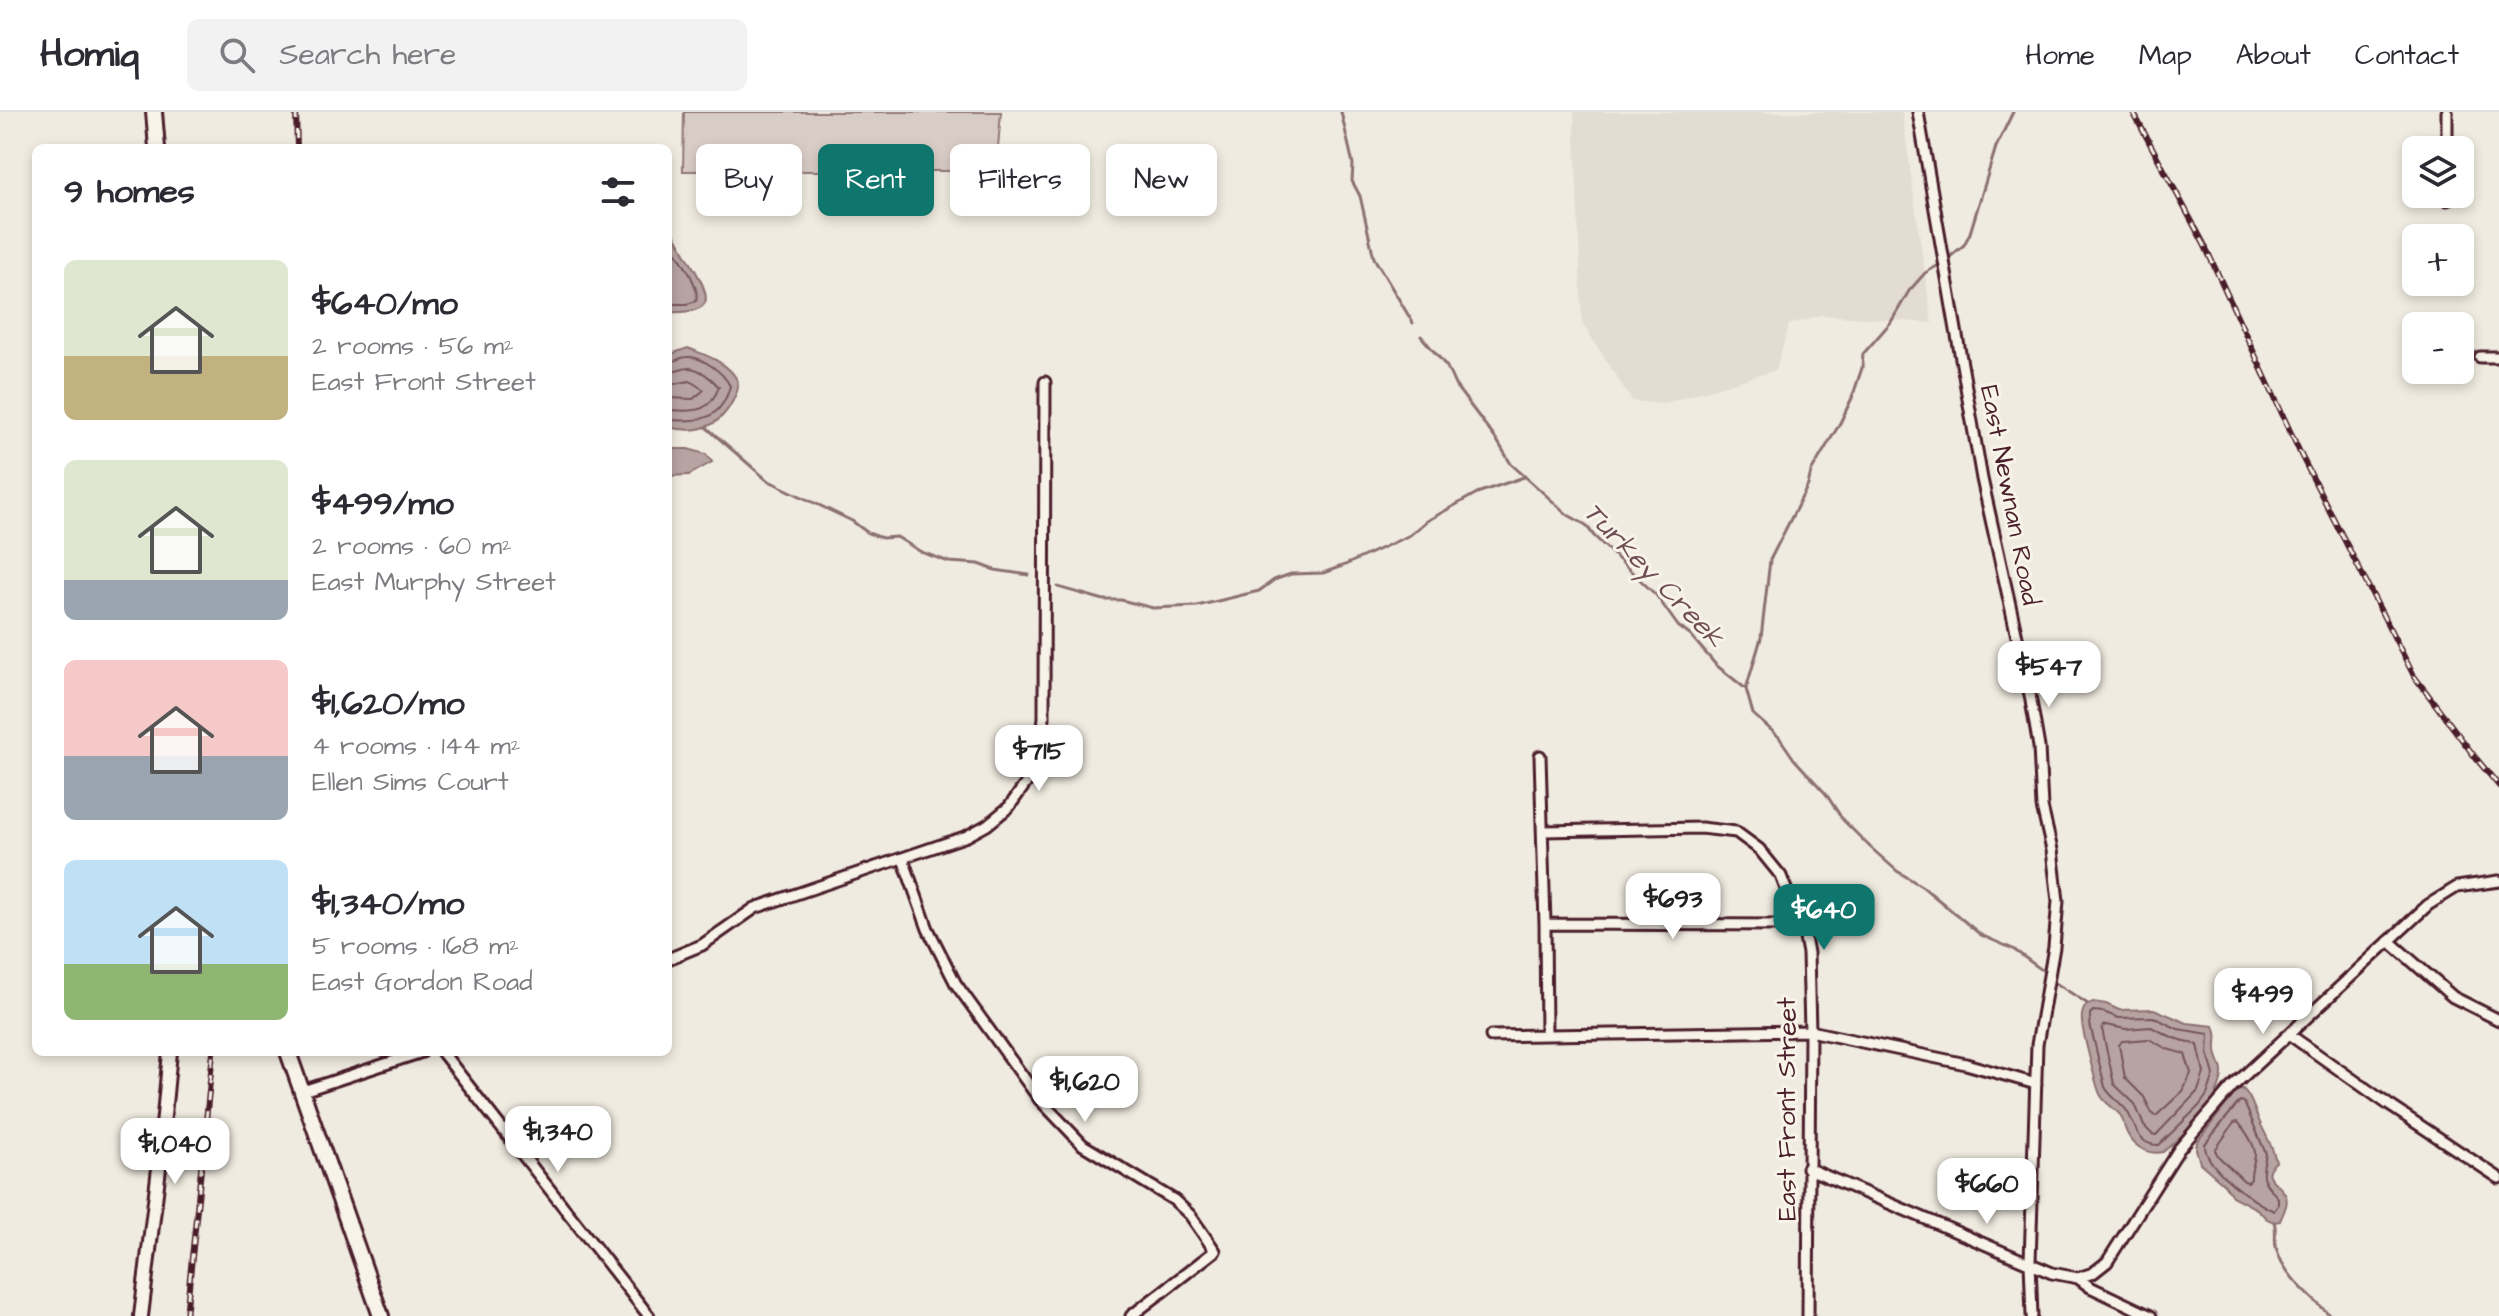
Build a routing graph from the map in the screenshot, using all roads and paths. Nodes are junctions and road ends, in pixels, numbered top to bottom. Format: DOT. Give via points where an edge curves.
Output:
graph roads {
  1 [pos="154,112"];
  2 [pos="1918,112"];
  3 [pos="2447,112"];
  4 [pos="2447,136"];
  5 [pos="157,144"];
  6 [pos="2480,357"];
  7 [pos="2499,357"];
  8 [pos="1045,382"];
  9 [pos="1540,756"];
  10 [pos="1543,831"];
  11 [pos="903,859"];
  12 [pos="2499,881"];
  13 [pos="1545,924"];
  14 [pos="1800,925"];
  15 [pos="2389,941"];
  16 [pos="672,957"];
  17 [pos="2499,1020"];
  18 [pos="1810,1031"];
  19 [pos="1546,1035"];
  20 [pos="2290,1035"];
  21 [pos="1491,1036"];
  22 [pos="170,1056"];
  23 [pos="290,1056"];
  24 [pos="410,1056"];
  25 [pos="445,1056"];
  26 [pos="2036,1084"];
  27 [pos="303,1091"];
  28 [pos="1807,1168"];
  29 [pos="2499,1178"];
  30 [pos="2030,1262"];
  31 [pos="2078,1278"];
  32 [pos="379,1310"];
  33 [pos="141,1316"];
  34 [pos="649,1316"];
  35 [pos="1131,1316"];
  36 [pos="1808,1316"];
  37 [pos="2032,1316"];
  38 [pos="2151,1316"];
  1 -- 5 [label="main road"];
  2 -- 26 [label="street, East Newnan Road" via="1982,479 2030,695 2058,901"];
  3 -- 4 [label="street"];
  6 -- 7 [label="street"];
  8 -- 11 [label="street" via="1042,738 1029,779 1009,807 967,836"];
  9 -- 10 [label="street"];
  10 -- 13 [label="street"];
  10 -- 14 [label="street, East Front Street" via="1736,832 1781,876"];
  11 -- 16 [label="street" via="755,908 702,945"];
  11 -- 35 [label="street" via="928,929 956,984 1040,1100 1083,1145 1174,1200 1215,1251"];
  12 -- 15 [label="street" via="2457,887"];
  13 -- 14 [label="street"];
  13 -- 19 [label="street"];
  14 -- 18 [label="street, East Front Street" via="1808,953"];
  15 -- 17 [label="street" via="2453,997"];
  15 -- 20 [label="street"];
  18 -- 19 [label="street"];
  18 -- 26 [label="street"];
  18 -- 28 [label="street, East Front Street"];
  19 -- 21 [label="street"];
  20 -- 29 [label="street"];
  20 -- 31 [label="street" via="2232,1087 2179,1149 2107,1262"];
  22 -- 33 [label="street"];
  23 -- 27 [label="main road"];
  24 -- 27 [label="street"];
  25 -- 34 [label="street"];
  26 -- 30 [label="street, East Newnan Road"];
  27 -- 32 [label="main road"];
  28 -- 30 [label="street"];
  28 -- 36 [label="street, East Front Street"];
  30 -- 31 [label="street"];
  30 -- 37 [label="street, East Newnan Road"];
  31 -- 38 [label="street"];
}
